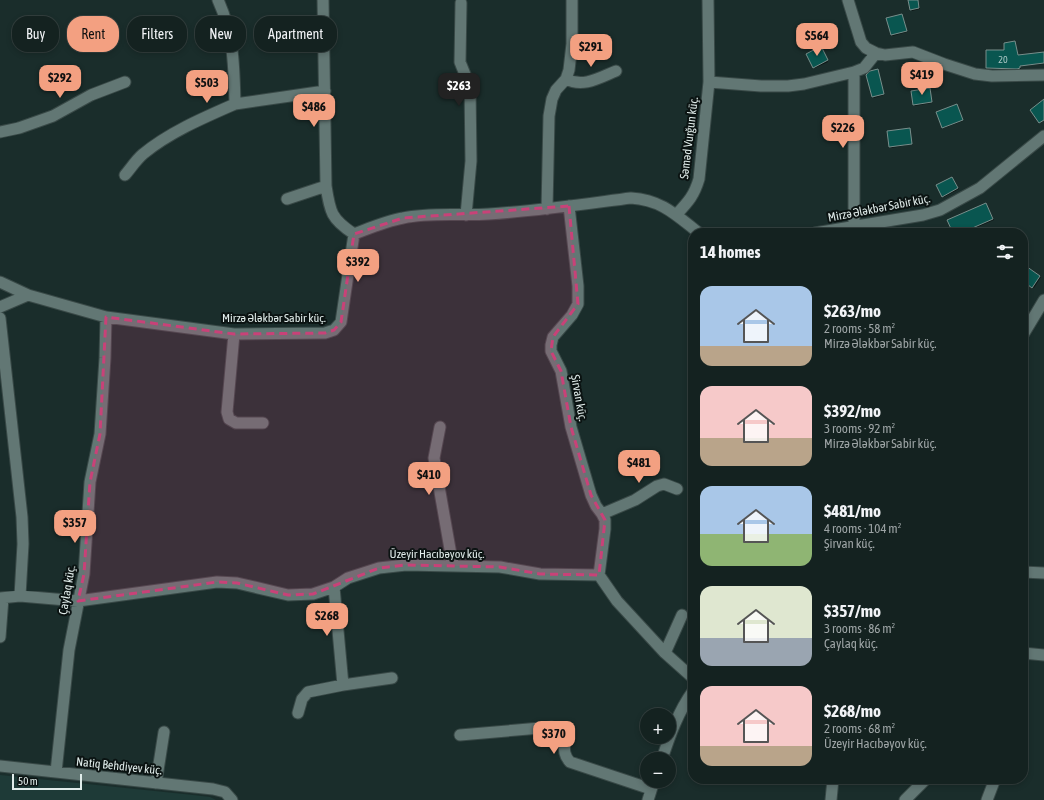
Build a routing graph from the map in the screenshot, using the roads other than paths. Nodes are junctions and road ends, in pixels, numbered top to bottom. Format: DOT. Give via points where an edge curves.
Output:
graph roads {
  1 [pos="218,0"];
  2 [pos="324,0"];
  3 [pos="572,0"];
  4 [pos="708,0"];
  5 [pos="848,0"];
  6 [pos="461,3"];
  7 [pos="876,53"];
  8 [pos="616,71"];
  9 [pos="854,72"];
  10 [pos="1044,75"];
  11 [pos="566,79"];
  12 [pos="125,82"];
  13 [pos="709,82"];
  14 [pos="325,91"];
  15 [pos="235,104"];
  16 [pos="0,132"];
  17 [pos="1044,136"];
  18 [pos="125,175"];
  19 [pos="326,186"];
  20 [pos="287,199"];
  21 [pos="569,206"];
  22 [pos="547,209"];
  23 [pos="466,215"];
  24 [pos="676,215"];
  25 [pos="854,226"];
  26 [pos="693,228"];
  27 [pos="846,228"];
  28 [pos="354,234"];
  29 [pos="0,282"];
  30 [pos="28,295"];
  31 [pos="1044,300"];
  32 [pos="0,307"];
  33 [pos="106,317"];
  34 [pos="0,318"];
  35 [pos="1028,327"];
  36 [pos="234,334"];
  37 [pos="263,423"];
  38 [pos="440,427"];
  39 [pos="677,489"];
  40 [pos="602,514"];
  41 [pos="452,566"];
  42 [pos="1028,572"];
  43 [pos="1044,573"];
  44 [pos="599,575"];
  45 [pos="334,587"];
  46 [pos="20,596"];
  47 [pos="2,598"];
  48 [pos="78,601"];
  49 [pos="682,615"];
  50 [pos="0,637"];
  51 [pos="1028,653"];
  52 [pos="665,654"];
  53 [pos="1044,655"];
  54 [pos="688,674"];
  55 [pos="392,678"];
  56 [pos="343,685"];
  57 [pos="688,698"];
  58 [pos="298,713"];
  59 [pos="164,732"];
  60 [pos="460,735"];
  61 [pos="664,752"];
  62 [pos="0,766"];
  63 [pos="56,772"];
  64 [pos="640,782"];
  65 [pos="156,783"];
  66 [pos="830,784"];
  67 [pos="921,784"];
  68 [pos="993,784"];
  69 [pos="651,788"];
  70 [pos="232,800"];
  71 [pos="648,800"];
  72 [pos="831,800"];
  73 [pos="904,800"];
  74 [pos="987,800"];
  1 -- 15 [label="street" via="230,34"];
  2 -- 14 [label="street"];
  3 -- 11 [label="street" via="572,44 570,70"];
  4 -- 13 [label="street, Səməd Vurğun küç."];
  5 -- 7 [label="street" via="861,42"];
  6 -- 23 [label="street" via="460,62 470,87 472,161"];
  7 -- 9 [label="street, Səməd Vurğun küç." via="864,68"];
  7 -- 10 [label="street" via="913,52 975,74"];
  8 -- 11 [label="street" via="583,84"];
  9 -- 13 [label="street, Səməd Vurğun küç." via="788,86"];
  9 -- 25 [label="street"];
  11 -- 22 [label="street" via="556,90 550,110"];
  12 -- 16 [label="street" via="91,95 53,116"];
  13 -- 24 [label="street, Səməd Vurğun küç." via="699,179 690,200"];
  14 -- 15 [label="street"];
  14 -- 19 [label="street"];
  15 -- 18 [label="street" via="165,139 142,155"];
  17 -- 25 [label="street, Mirzə Ələkbər Sabir küç." via="980,188 940,210"];
  19 -- 20 [label="street"];
  19 -- 28 [label="street" via="334,219"];
  21 -- 22 [label="street"];
  21 -- 24 [label="street" via="631,198 645,199"];
  21 -- 40 [label="street, Şirvan küç." via="578,304 553,337 551,351 561,371 571,427 591,495"];
  22 -- 23 [label="street"];
  23 -- 28 [label="street" via="404,218"];
  24 -- 26 [label="street"];
  25 -- 27 [label="street, Mirzə Ələkbər Sabir küç."];
  28 -- 36 [label="street, Mirzə Ələkbər Sabir küç." via="341,322 334,330 326,333"];
  29 -- 30 [label="street, Mirzə Ələkbər Sabir küç."];
  30 -- 32 [label="street"];
  30 -- 33 [label="street, Mirzə Ələkbər Sabir küç."];
  31 -- 35 [label="street"];
  33 -- 36 [label="street, Mirzə Ələkbər Sabir küç."];
  33 -- 48 [label="street, Çaylaq küç." via="100,434 90,482 84,574"];
  34 -- 46 [label="street" via="22,517"];
  36 -- 37 [label="street" via="227,412 229,420 236,423"];
  38 -- 41 [label="street" via="434,458"];
  39 -- 40 [label="street" via="664,484 657,486 635,500"];
  40 -- 44 [label="street, Şirvan küç." via="605,530"];
  41 -- 44 [label="street, Üzeyir Hacıbəyov küç." via="500,567 540,574"];
  41 -- 45 [label="street, Üzeyir Hacıbəyov küç." via="406,565 379,568 348,578"];
  42 -- 43 [label="street"];
  44 -- 52 [label="street" via="617,601"];
  45 -- 48 [label="street, Üzeyir Hacıbəyov küç." via="313,594 288,595 237,583 217,582"];
  45 -- 56 [label="street"];
  46 -- 47 [label="street, Üzeyir Hacıbəyov küç."];
  46 -- 48 [label="street, Üzeyir Hacıbəyov küç."];
  47 -- 50 [label="street"];
  48 -- 63 [label="street, Çaylaq küç." via="69,650"];
  49 -- 52 [label="street"];
  51 -- 53 [label="street"];
  52 -- 54 [label="street"];
  55 -- 56 [label="street"];
  56 -- 58 [label="street" via="308,692 302,699"];
  57 -- 61 [label="street" via="674,722"];
  59 -- 65 [label="street"];
  60 -- 64 [label="street" via="552,727 562,729 565,735 565,757 570,762"];
  62 -- 63 [label="street, Natiq Behdiyev küç."];
  63 -- 65 [label="street, Natiq Behdiyev küç."];
  65 -- 70 [label="street, Natiq Behdiyev küç." via="213,789 225,792"];
  66 -- 72 [label="street"];
  67 -- 73 [label="street"];
  68 -- 74 [label="street"];
  69 -- 71 [label="street"];
}
